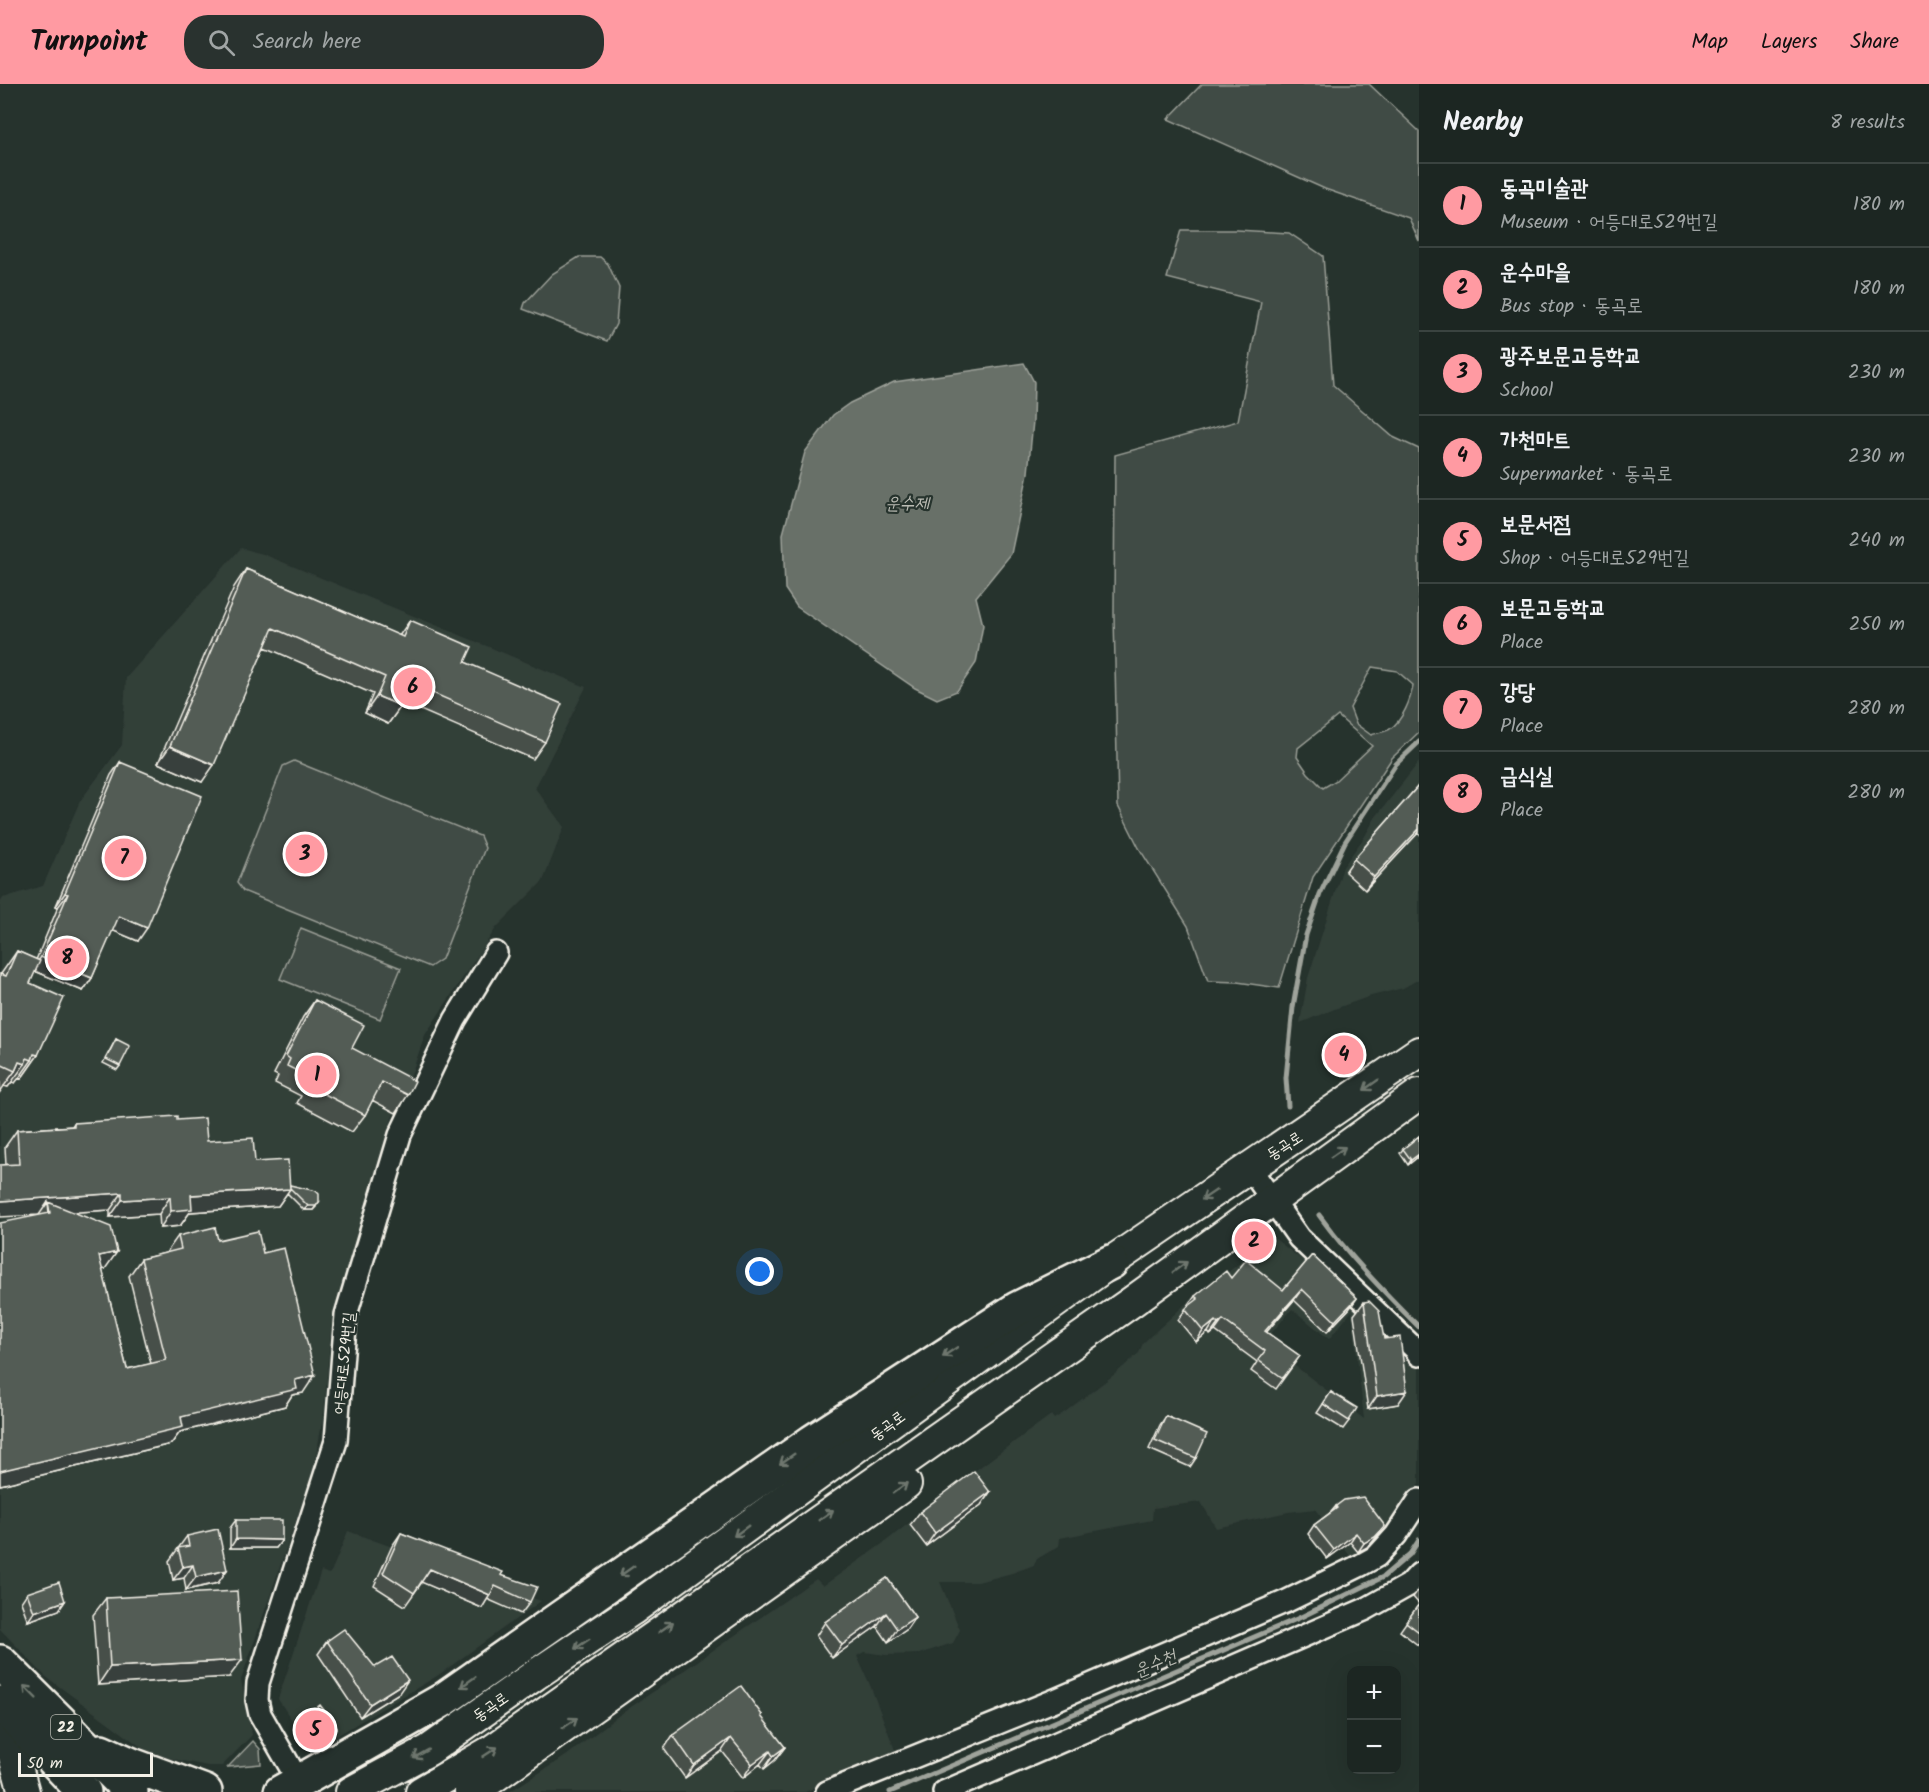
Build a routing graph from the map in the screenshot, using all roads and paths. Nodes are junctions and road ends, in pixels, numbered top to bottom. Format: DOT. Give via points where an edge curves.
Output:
graph roads {
  1 [pos="496,952"];
  2 [pos="1419,1052"];
  3 [pos="1419,1094"];
  4 [pos="1250,1167"];
  5 [pos="1272,1199"];
  6 [pos="1111,1262"];
  7 [pos="1133,1301"];
  8 [pos="1419,1355"];
  9 [pos="1419,1500"];
  10 [pos="1419,1574"];
  11 [pos="0,1662"];
  12 [pos="0,1703"];
  13 [pos="0,1714"];
  14 [pos="80,1741"];
  15 [pos="290,1789"];
  16 [pos="24,1792"];
  17 [pos="84,1792"];
  18 [pos="131,1792"];
  19 [pos="205,1792"];
  20 [pos="268,1792"];
  21 [pos="351,1792"];
  22 [pos="421,1792"];
  23 [pos="470,1792"];
  24 [pos="827,1792"];
  25 [pos="944,1792"];
  1 -- 15 [label="street, 어등대로529번길" via="455,1020 400,1135 346,1315 336,1442 258,1683 260,1714"];
  2 -- 4 [label="main road, 동곡로, one-way"];
  5 -- 3 [label="main road, one-way"];
  4 -- 5 [label="street"];
  4 -- 6 [label="main road, 동곡로, one-way"];
  7 -- 5 [label="main road, one-way"];
  5 -- 8 [label="street" via="1299,1238"];
  6 -- 15 [label="main road, one-way" via="1017,1309 812,1442 443,1700"];
  6 -- 21 [label="main road, 동곡로, one-way" via="632,1610 429,1750"];
  22 -- 7 [label="main road, one-way" via="491,1751"];
  23 -- 7 [label="main road, one-way" via="1057,1376"];
  9 -- 24 [label="street" via="1396,1535 1377,1556 1361,1565 1287,1601 1055,1700"];
  10 -- 25 [label="street" via="1409,1585 1366,1609"];
  14 -- 11 [label="main road, 22, one-way"];
  12 -- 17 [label="main road, 22"];
  13 -- 16 [label="main road"];
  14 -- 18 [label="main road, 22"];
  14 -- 19 [label="main road"];
  15 -- 20 [label="main road"];
}
